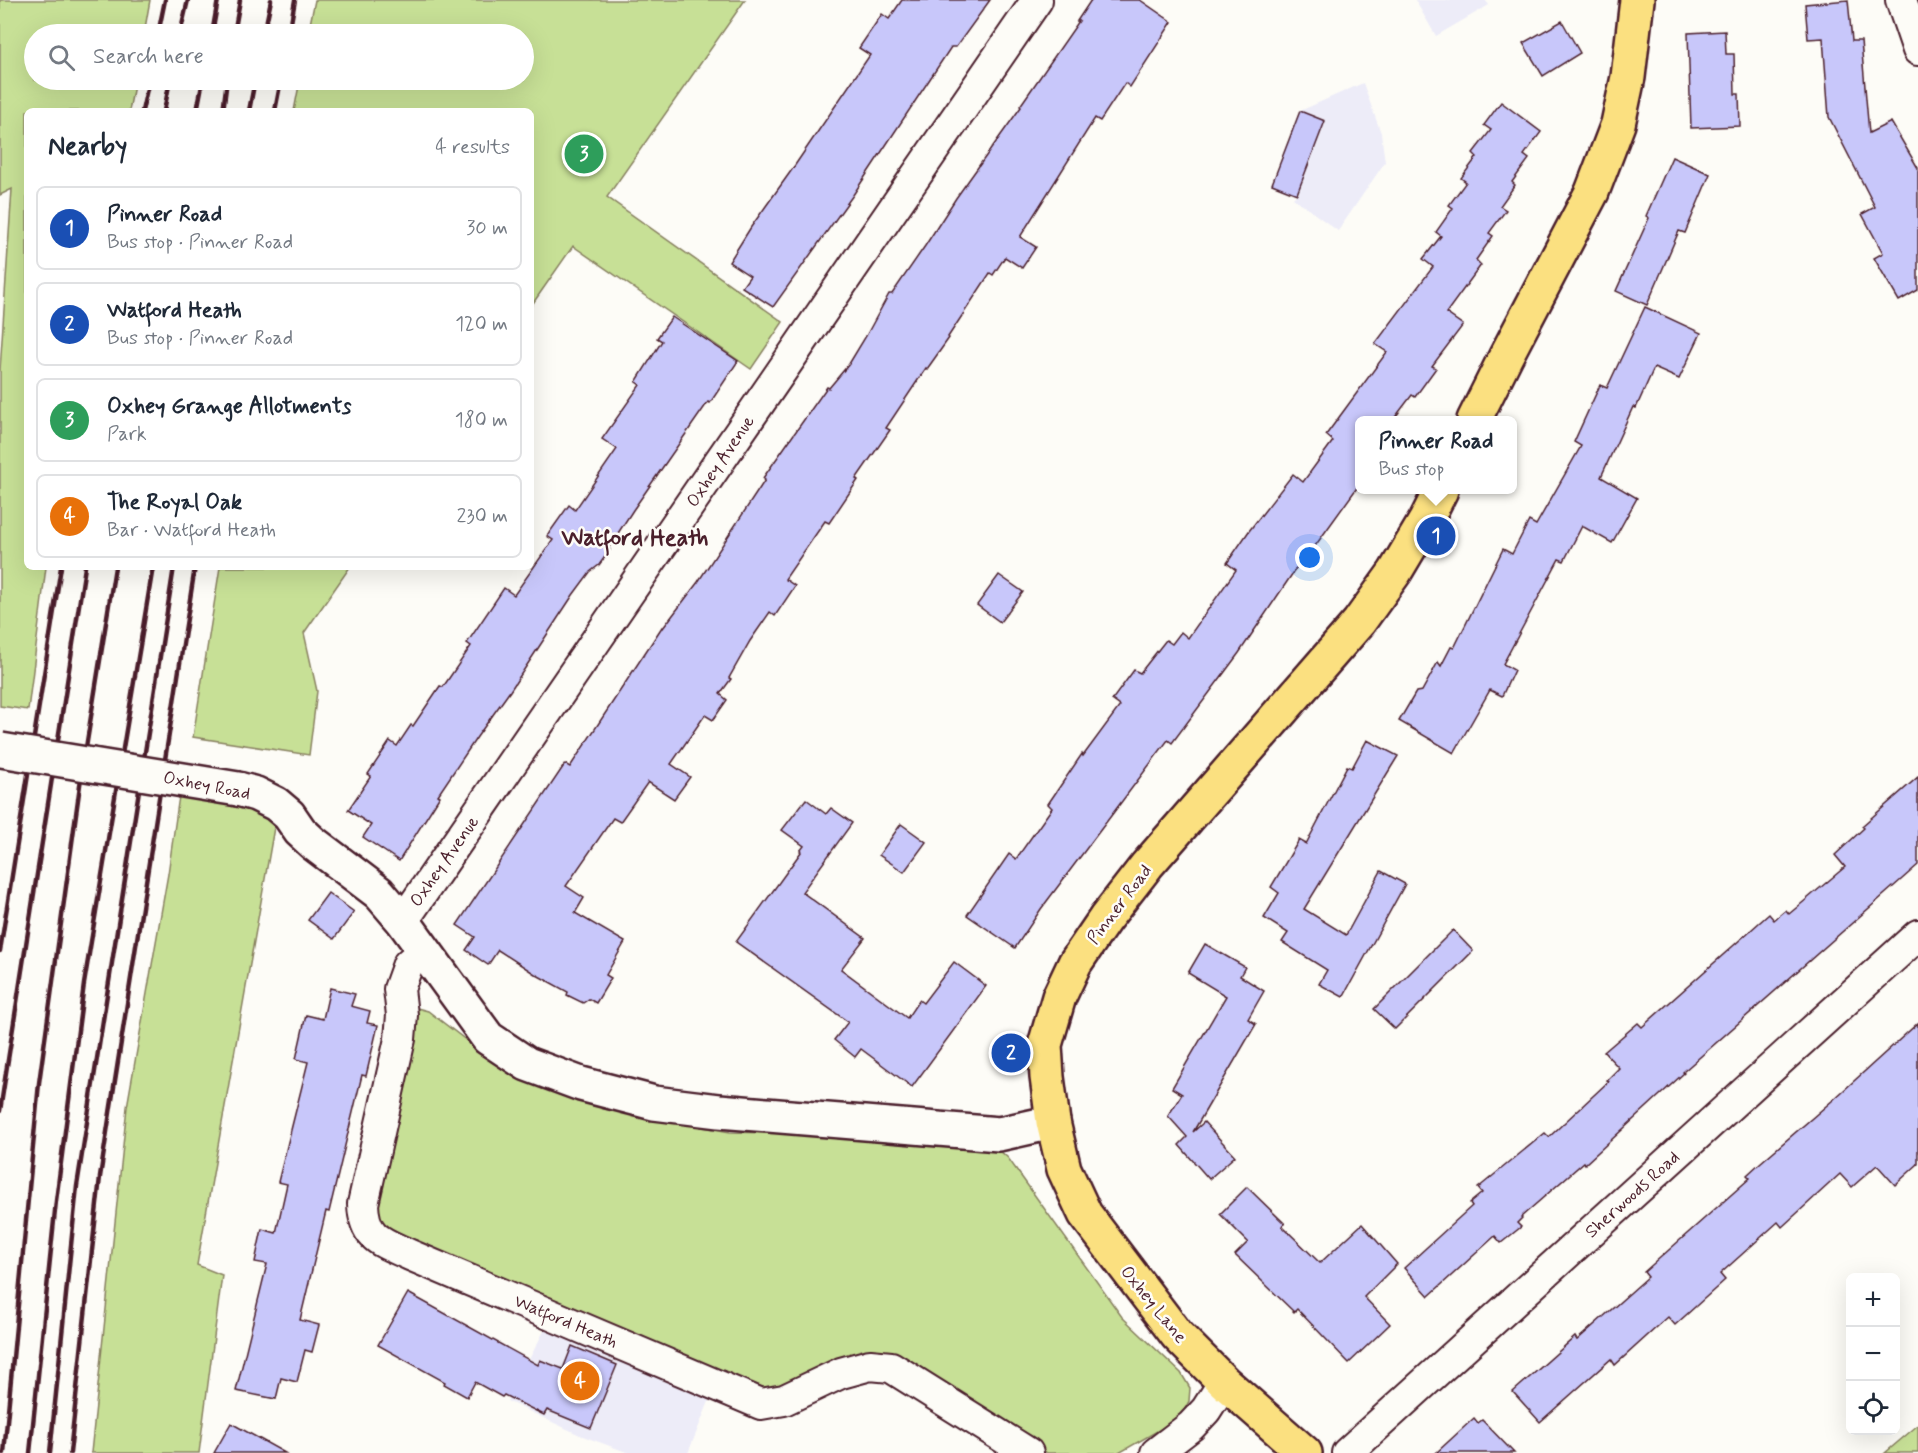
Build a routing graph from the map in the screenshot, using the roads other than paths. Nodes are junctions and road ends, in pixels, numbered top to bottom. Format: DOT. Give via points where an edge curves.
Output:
graph roads {
  1 [pos="1037,0"];
  2 [pos="1637,0"];
  3 [pos="1900,0"];
  4 [pos="1918,50"];
  5 [pos="1476,416"];
  6 [pos="1439,494"];
  7 [pos="1,750"];
  8 [pos="403,921"];
  9 [pos="1918,935"];
  10 [pos="423,951"];
  11 [pos="1053,1122"];
  12 [pos="1224,1382"];
  13 [pos="1028,1453"];
  14 [pos="1156,1453"];
  15 [pos="1305,1453"];
  16 [pos="1347,1453"];
  1 -- 8 [label="street, Oxhey Avenue"];
  2 -- 5 [label="main road" via="1620,114 1592,192"];
  3 -- 4 [label="street"];
  6 -- 11 [label="main road, Pinner Road" via="1395,572 1359,622 1147,866 1076,963 1045,1045"];
  7 -- 8 [label="street, Oxhey Road, bridge" via="256,794 289,815 300,831 379,893"];
  8 -- 10 [label="street"];
  9 -- 16 [label="street, Sherwoods Road"];
  10 -- 11 [label="street" via="488,1038 527,1064 581,1084 654,1103 970,1132 999,1134"];
  10 -- 13 [label="street, Watford Heath" via="408,964 399,988 400,1039 363,1204 363,1221 369,1232 386,1244 761,1404 784,1400 841,1373 870,1365 891,1367"];
  11 -- 12 [label="main road, Oxhey Lane" via="1064,1169 1085,1214 1177,1335"];
  12 -- 14 [label="street" via="1191,1426"];
  12 -- 15 [label="main road, Oxhey Lane"];
}
